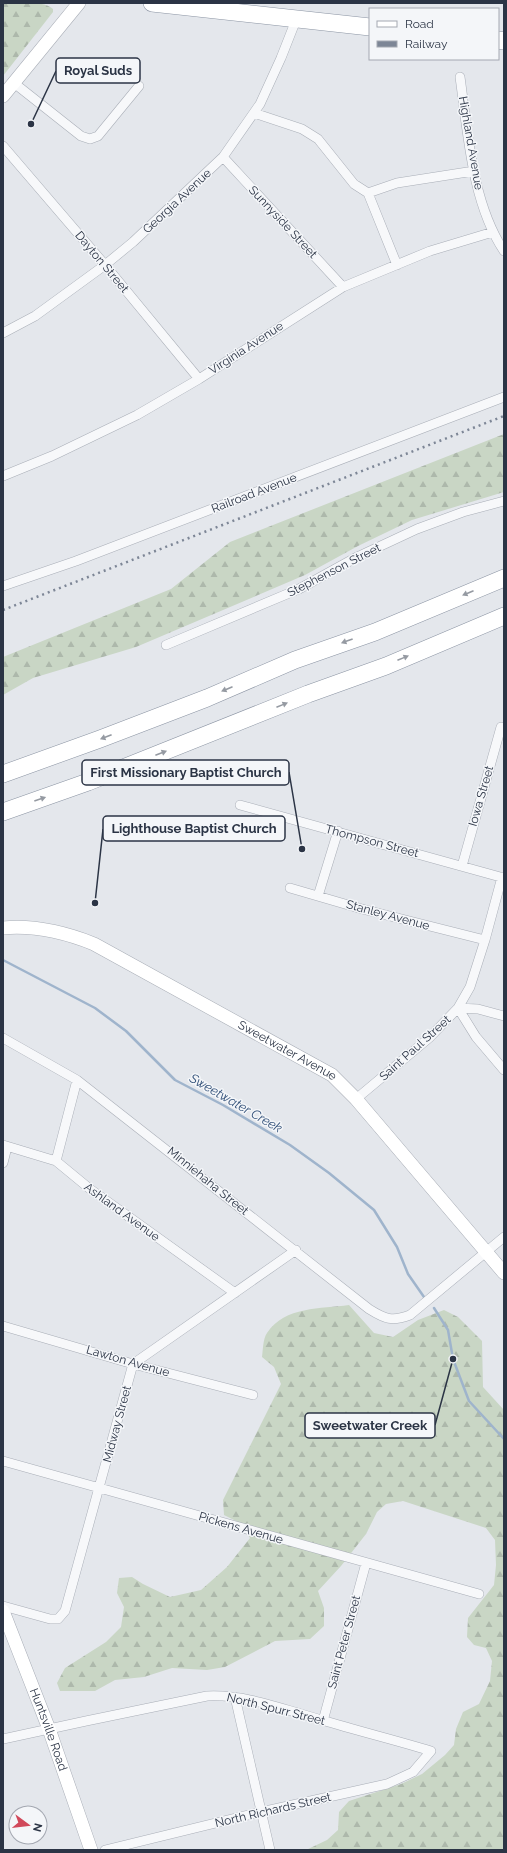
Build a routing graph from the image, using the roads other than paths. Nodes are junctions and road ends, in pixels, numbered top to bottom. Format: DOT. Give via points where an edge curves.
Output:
graph roads {
  1 [pos="79,3"];
  2 [pos="152,3"];
  3 [pos="296,20"];
  4 [pos="369,27"];
  5 [pos="460,78"];
  6 [pos="14,83"];
  7 [pos="140,86"];
  8 [pos="3,96"];
  9 [pos="254,113"];
  10 [pos="3,146"];
  11 [pos="223,157"];
  12 [pos="474,171"];
  13 [pos="368,193"];
  14 [pos="493,232"];
  15 [pos="504,251"];
  16 [pos="105,265"];
  17 [pos="397,265"];
  18 [pos="343,287"];
  19 [pos="3,333"];
  20 [pos="199,379"];
  21 [pos="504,397"];
  22 [pos="3,476"];
  23 [pos="504,501"];
  24 [pos="504,578"];
  25 [pos="3,586"];
  26 [pos="504,616"];
  27 [pos="166,645"];
  28 [pos="502,727"];
  29 [pos="3,774"];
  30 [pos="240,805"];
  31 [pos="3,812"];
  32 [pos="338,831"];
  33 [pos="462,866"];
  34 [pos="503,877"];
  35 [pos="290,888"];
  36 [pos="318,896"];
  37 [pos="3,928"];
  38 [pos="485,940"];
  39 [pos="458,1008"];
  40 [pos="504,1016"];
  41 [pos="3,1038"];
  42 [pos="504,1070"];
  43 [pos="78,1080"];
  44 [pos="356,1099"];
  45 [pos="5,1146"];
  46 [pos="56,1161"];
  47 [pos="3,1163"];
  48 [pos="504,1237"];
  49 [pos="296,1250"];
  50 [pos="486,1253"];
  51 [pos="504,1273"];
  52 [pos="235,1293"];
  53 [pos="3,1326"];
  54 [pos="133,1364"];
  55 [pos="252,1395"];
  56 [pos="3,1461"];
  57 [pos="99,1488"];
  58 [pos="366,1563"];
  59 [pos="479,1594"];
  60 [pos="3,1606"];
  61 [pos="3,1611"];
  62 [pos="235,1697"];
  63 [pos="322,1720"];
  64 [pos="49,1729"];
  65 [pos="3,1740"];
  66 [pos="431,1751"];
  67 [pos="261,1812"];
  68 [pos="91,1850"];
  69 [pos="105,1850"];
  70 [pos="270,1850"];
  1 -- 6 [label="street"];
  2 -- 3 [label="highway"];
  3 -- 4 [label="highway"];
  3 -- 9 [label="street, Georgia Avenue" via="269,86"];
  5 -- 12 [label="street, Highland Avenue"];
  6 -- 7 [label="street" via="81,136 90,139 98,136"];
  6 -- 8 [label="street"];
  9 -- 11 [label="street, Georgia Avenue"];
  9 -- 13 [label="street" via="302,129 318,139 354,184"];
  10 -- 16 [label="street, Dayton Street"];
  11 -- 16 [label="street, Georgia Avenue"];
  11 -- 18 [label="street, Sunnyside Street"];
  12 -- 13 [label="street" via="397,183"];
  12 -- 14 [label="street, Highland Avenue"];
  13 -- 17 [label="street"];
  14 -- 15 [label="street, Highland Avenue"];
  14 -- 17 [label="street, Virginia Avenue" via="430,251"];
  16 -- 19 [label="street, Georgia Avenue" via="51,305"];
  16 -- 20 [label="street, Dayton Street"];
  17 -- 18 [label="street, Virginia Avenue"];
  18 -- 20 [label="street, Virginia Avenue"];
  20 -- 22 [label="street, Virginia Avenue" via="95,437"];
  21 -- 25 [label="street, Railroad Avenue" via="76,561"];
  23 -- 27 [label="street, Stephenson Street" via="463,512 417,529 357,557 299,589"];
  24 -- 29 [label="highway, one-way" via="375,632 295,660 199,700"];
  31 -- 26 [label="highway, one-way" via="96,779 308,694 386,666"];
  28 -- 33 [label="street, Iowa Street"];
  30 -- 32 [label="street, Thompson Street"];
  32 -- 33 [label="street, Thompson Street"];
  32 -- 36 [label="street"];
  33 -- 34 [label="street, Thompson Street"];
  34 -- 38 [label="street, Saint Paul Street"];
  35 -- 36 [label="street, Stanley Avenue"];
  36 -- 38 [label="street, Stanley Avenue"];
  37 -- 44 [label="street, Sweetwater Avenue" via="39,928 94,944 332,1075"];
  38 -- 39 [label="street, Saint Paul Street" via="470,987"];
  39 -- 40 [label="street" via="478,1008"];
  39 -- 42 [label="street" via="476,1037"];
  39 -- 44 [label="street, Saint Paul Street" via="430,1038"];
  41 -- 43 [label="street, Minniehaha Street"];
  43 -- 46 [label="street"];
  43 -- 49 [label="street, Minniehaha Street"];
  44 -- 50 [label="street, Sweetwater Avenue"];
  45 -- 46 [label="street, Ashland Avenue"];
  45 -- 47 [label="street"];
  46 -- 52 [label="street, Ashland Avenue" via="90,1189"];
  48 -- 50 [label="street"];
  49 -- 50 [label="street, Minniehaha Street" via="377,1314 398,1320 410,1315"];
  49 -- 52 [label="street"];
  50 -- 51 [label="street, Sweetwater Avenue"];
  52 -- 54 [label="street"];
  53 -- 54 [label="street, Lawton Avenue"];
  54 -- 55 [label="street, Lawton Avenue"];
  54 -- 57 [label="street, Midway Street"];
  56 -- 57 [label="street, Pickens Avenue"];
  57 -- 58 [label="street, Pickens Avenue"];
  57 -- 60 [label="street, Midway Street" via="65,1611 58,1619 50,1619"];
  58 -- 59 [label="street, Pickens Avenue"];
  58 -- 63 [label="street, Saint Peter Street"];
  61 -- 64 [label="street, Huntsville Road"];
  62 -- 63 [label="street, North Spurr Street"];
  62 -- 64 [label="street, North Spurr Street" via="207,1696"];
  62 -- 67 [label="street"];
  63 -- 66 [label="street, North Spurr Street"];
  64 -- 65 [label="street, North Spurr Street"];
  64 -- 68 [label="street, Huntsville Road"];
  66 -- 67 [label="street, North Richards Street" via="413,1772 387,1784"];
  67 -- 69 [label="street, North Richards Street"];
  67 -- 70 [label="street"];
}
